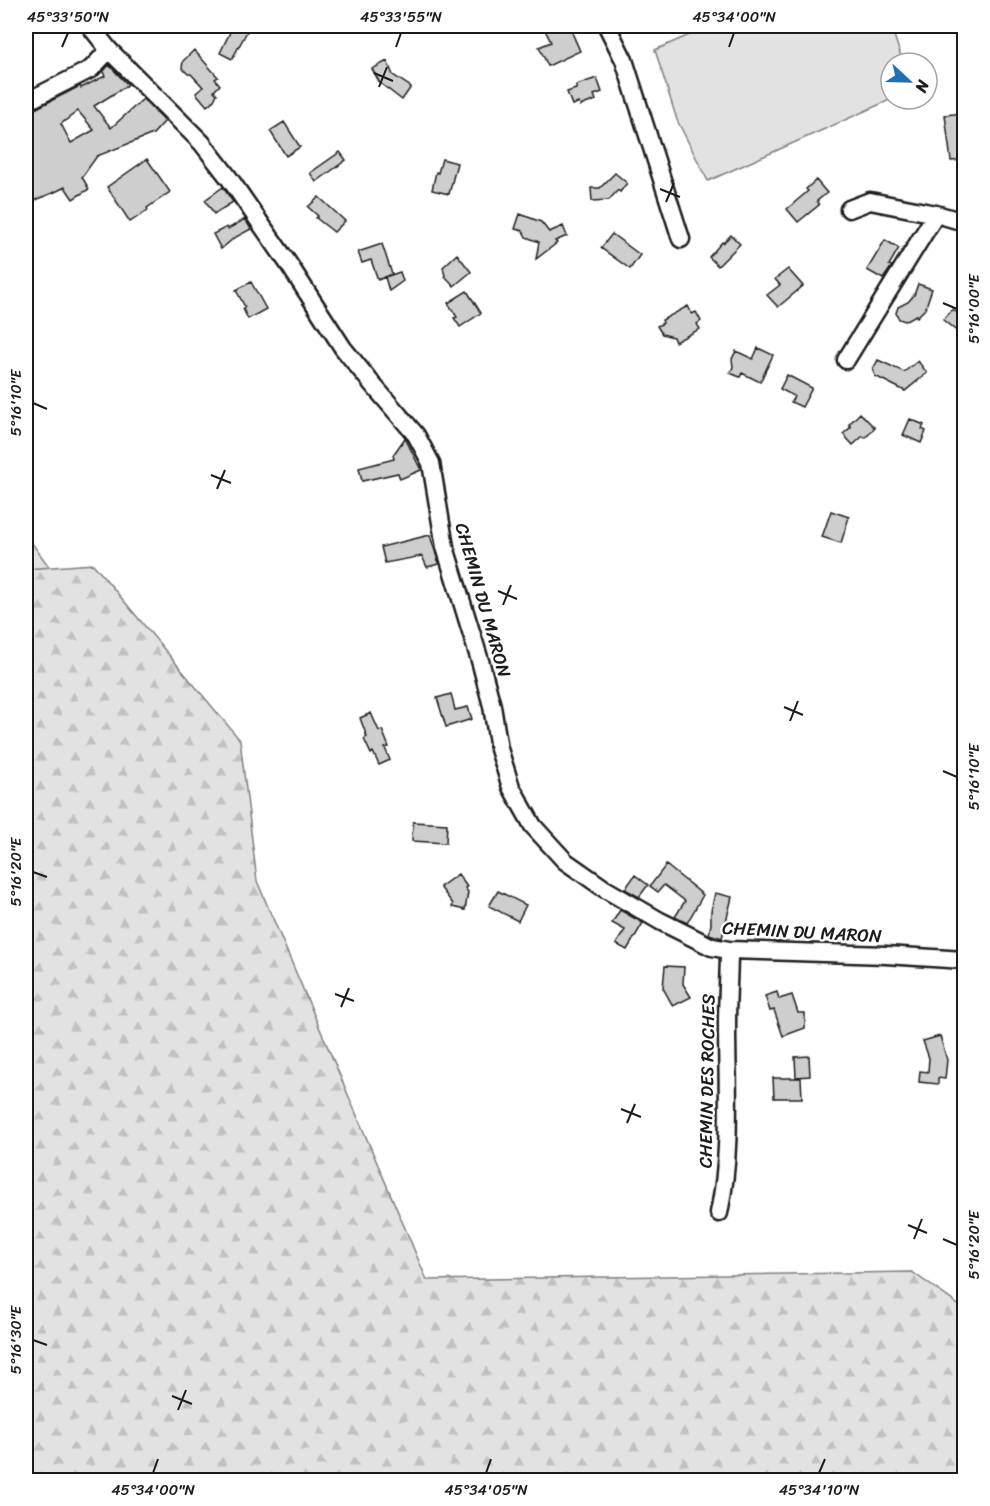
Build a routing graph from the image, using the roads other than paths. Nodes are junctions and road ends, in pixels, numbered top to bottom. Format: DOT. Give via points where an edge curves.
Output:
graph roads {
  1 [pos="90,26"];
  2 [pos="607,26"];
  3 [pos="109,50"];
  4 [pos="26,102"];
  5 [pos="849,209"];
  6 [pos="936,214"];
  7 [pos="964,222"];
  8 [pos="681,239"];
  9 [pos="846,360"];
  10 [pos="729,950"];
  11 [pos="964,960"];
  12 [pos="719,1213"];
  1 -- 3 [label="street, CHEMIN DU MARON"];
  2 -- 8 [label="street" via="624,60"];
  3 -- 4 [label="street" via="91,69"];
  3 -- 10 [label="street, CHEMIN DU MARON" via="202,143 343,348 416,435 431,463 445,547 481,664 499,750 511,787 533,826 565,861 604,889 712,947"];
  5 -- 6 [label="street" via="870,201"];
  6 -- 7 [label="street"];
  6 -- 9 [label="street"];
  10 -- 11 [label="street, CHEMIN DU MARON"];
  10 -- 12 [label="street, CHEMIN DES ROCHES" via="726,1154"];
}
